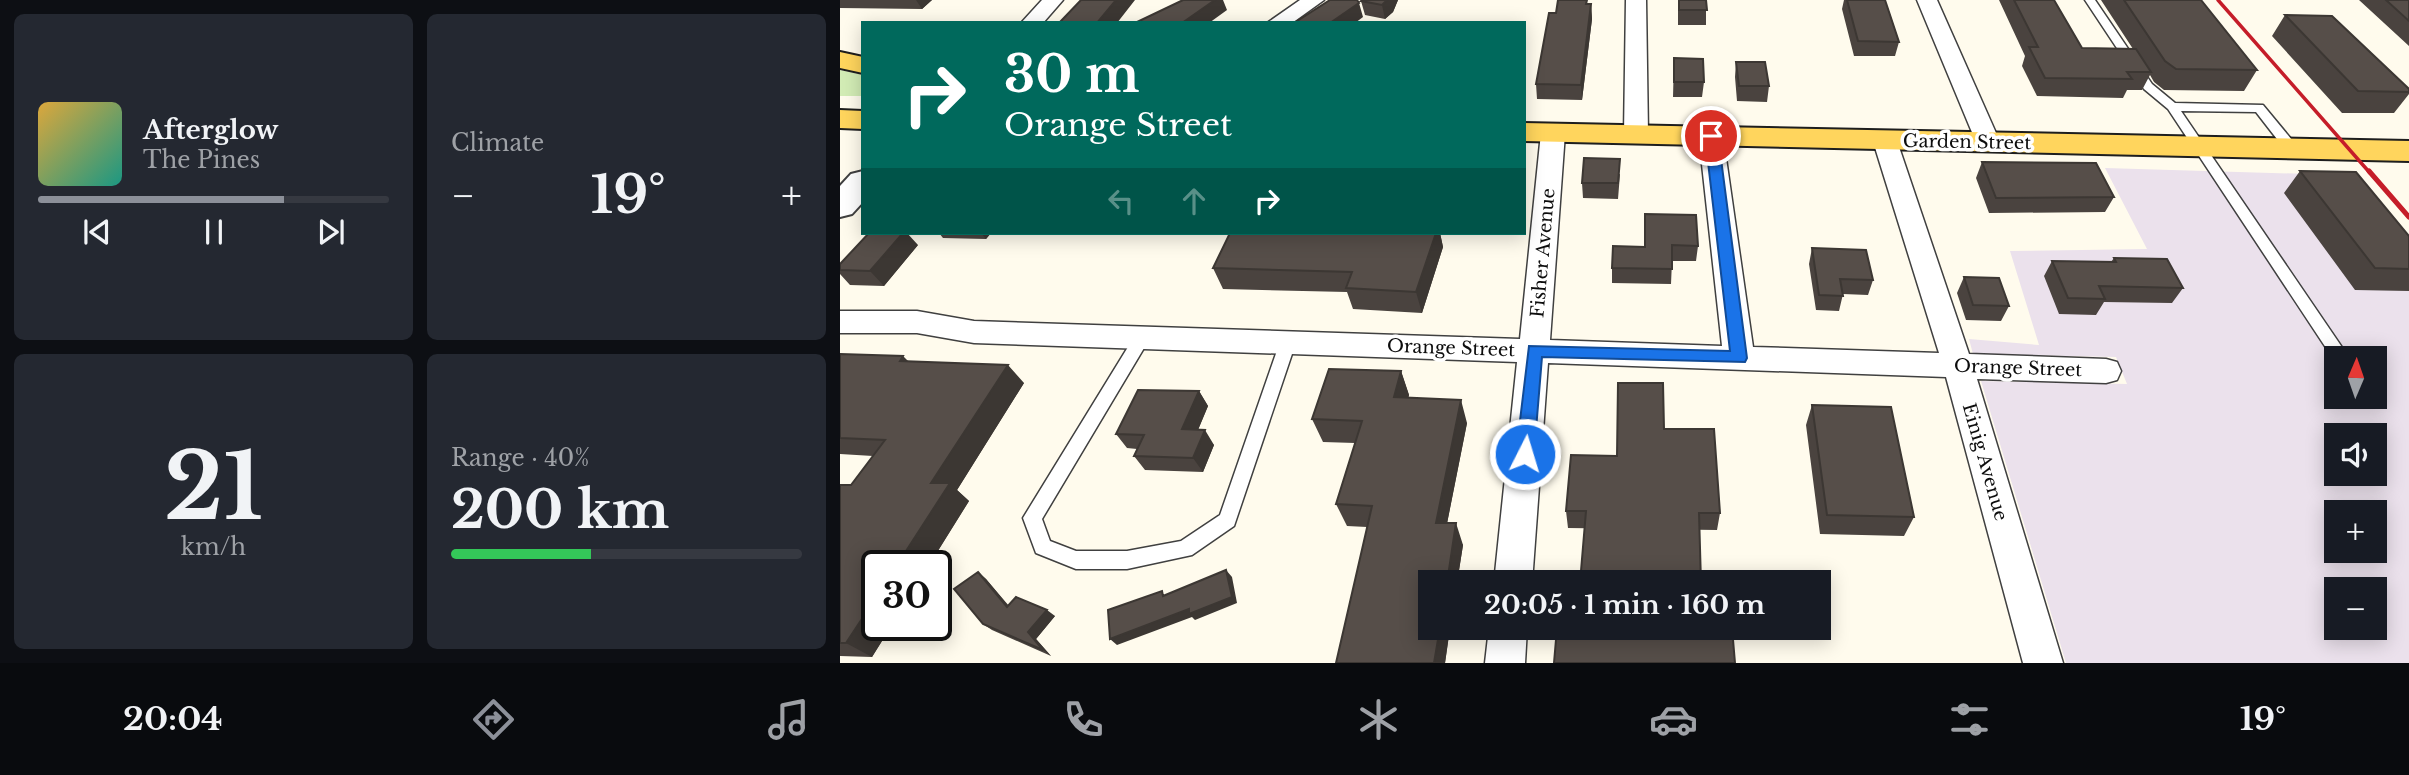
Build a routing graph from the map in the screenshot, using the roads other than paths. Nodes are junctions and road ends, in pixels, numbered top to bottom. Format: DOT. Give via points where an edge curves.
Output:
graph roads {
  1 [pos="1053,0"];
  2 [pos="1314,0"];
  3 [pos="1636,0"];
  4 [pos="1927,0"];
  5 [pos="2090,0"];
  6 [pos="1033,21"];
  7 [pos="1280,21"];
  8 [pos="840,60"];
  9 [pos="861,65"];
  10 [pos="2172,107"];
  11 [pos="840,119"];
  12 [pos="861,120"];
  13 [pos="1538,132"];
  14 [pos="1636,134"];
  15 [pos="1711,136"];
  16 [pos="1885,141"];
  17 [pos="1988,142"];
  18 [pos="2198,147"];
  19 [pos="2292,149"];
  20 [pos="2409,151"];
  21 [pos="861,183"];
  22 [pos="840,206"];
  23 [pos="840,321"];
  24 [pos="1142,338"];
  25 [pos="1288,342"];
  26 [pos="2333,346"];
  27 [pos="1535,350"];
  28 [pos="1739,358"];
  29 [pos="1958,366"];
  30 [pos="2106,370"];
  31 [pos="1514,570"];
  32 [pos="1507,640"];
  33 [pos="1505,663"];
  34 [pos="2043,663"];
  1 -- 6 [label="street"];
  2 -- 7 [label="street"];
  3 -- 14 [label="street"];
  4 -- 17 [label="street"];
  5 -- 10 [label="lane" via="2148,86"];
  8 -- 9 [label="main road"];
  10 -- 18 [label="lane"];
  10 -- 19 [label="lane" via="2259,108"];
  11 -- 12 [label="main road"];
  13 -- 14 [label="main road, Garden Street"];
  13 -- 27 [label="street, Fisher Avenue"];
  14 -- 15 [label="main road, Garden Street"];
  15 -- 16 [label="main road, Garden Street"];
  15 -- 28 [label="street"];
  16 -- 17 [label="main road, Garden Street"];
  16 -- 29 [label="street, Einig Avenue"];
  17 -- 18 [label="main road, Garden Street"];
  18 -- 19 [label="main road, Garden Street"];
  18 -- 26 [label="lane"];
  19 -- 20 [label="main road, Garden Street"];
  21 -- 22 [label="street"];
  23 -- 24 [label="street, Orange Street"];
  24 -- 25 [label="street, Orange Street"];
  24 -- 25 [label="lane" via="1032,518 1043,547 1076,560 1127,560 1185,549 1227,520"];
  25 -- 27 [label="street, Orange Street"];
  27 -- 28 [label="street, Orange Street"];
  27 -- 31 [label="street, Fisher Avenue"];
  28 -- 29 [label="street, Orange Street"];
  29 -- 30 [label="street, Orange Street"];
  29 -- 34 [label="street, Einig Avenue"];
  32 -- 33 [label="street"];
}
